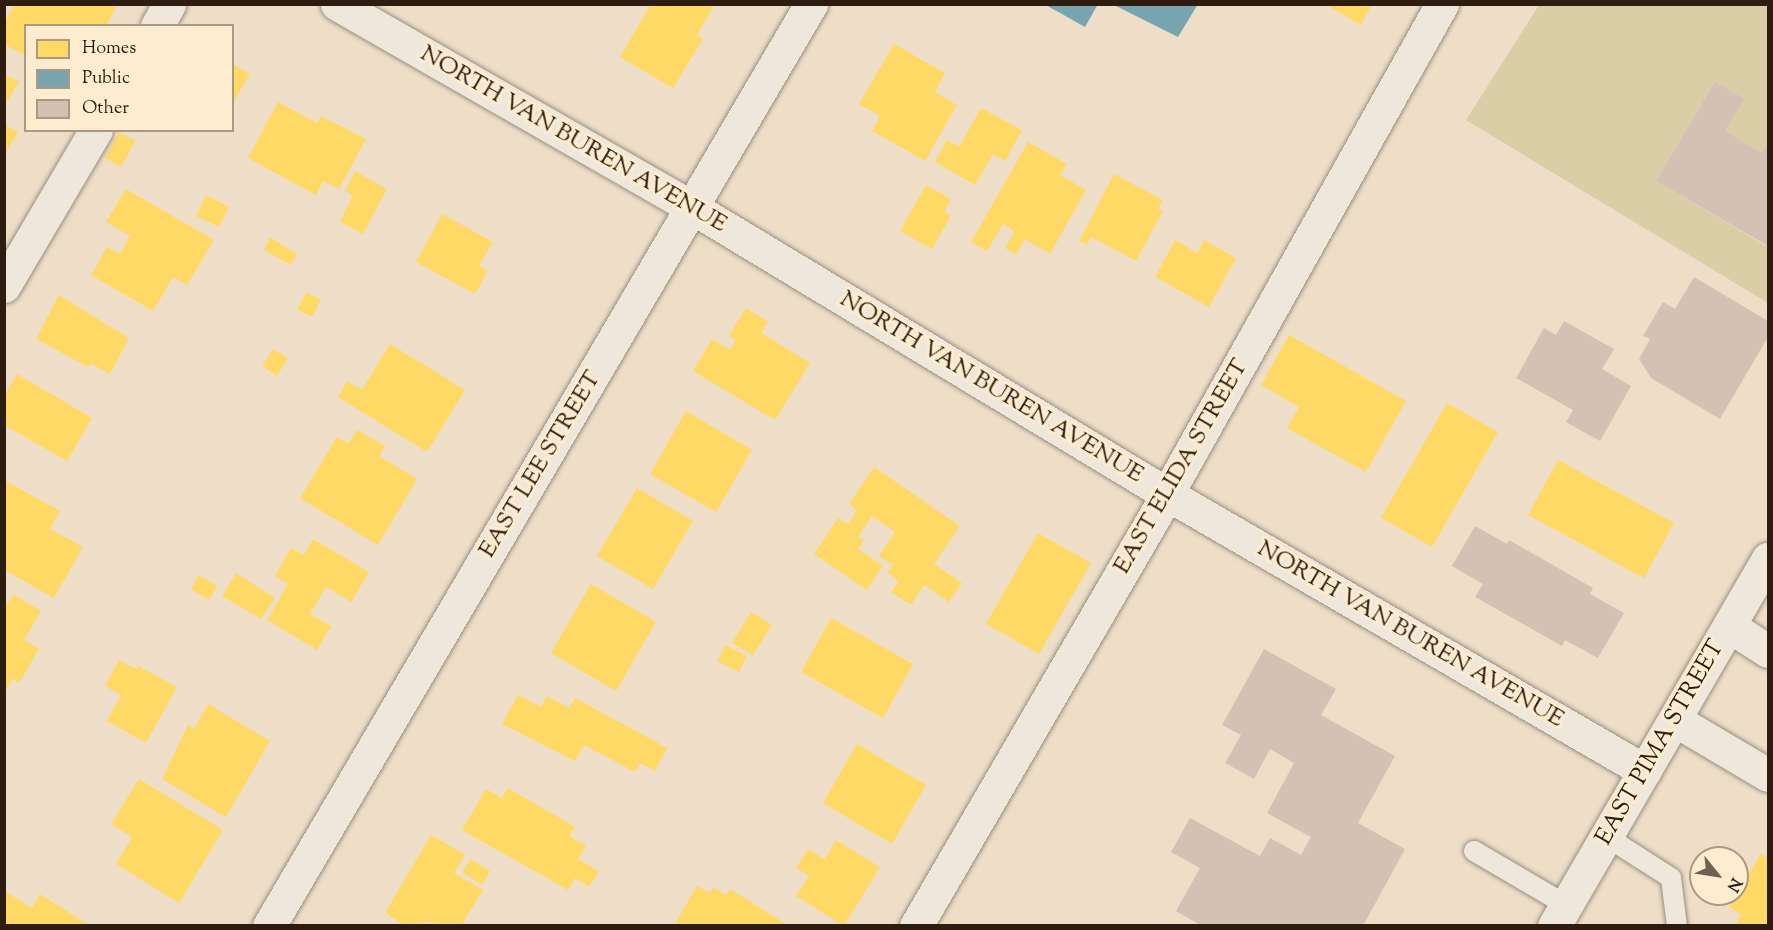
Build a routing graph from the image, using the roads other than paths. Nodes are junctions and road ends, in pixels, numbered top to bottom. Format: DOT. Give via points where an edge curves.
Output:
graph roads {
  1 [pos="169,4"];
  2 [pos="337,4"];
  3 [pos="811,4"];
  4 [pos="1442,4"];
  5 [pos="158,24"];
  6 [pos="95,132"];
  7 [pos="693,208"];
  8 [pos="4,286"];
  9 [pos="1167,494"];
  10 [pos="1768,559"];
  11 [pos="1729,626"];
  12 [pos="1768,651"];
  13 [pos="1675,720"];
  14 [pos="1645,771"];
  15 [pos="1768,775"];
  16 [pos="1607,837"];
  17 [pos="1474,851"];
  18 [pos="1560,915"];
  19 [pos="269,926"];
  20 [pos="916,926"];
  21 [pos="1677,926"];
  1 -- 5 [label="street"];
  2 -- 7 [label="street, NORTH VAN BUREN AVENUE"];
  3 -- 7 [label="street, EAST LEE STREET"];
  4 -- 9 [label="street, EAST ELIDA STREET"];
  6 -- 8 [label="street"];
  7 -- 9 [label="street, NORTH VAN BUREN AVENUE"];
  7 -- 19 [label="street, EAST LEE STREET"];
  9 -- 14 [label="street, NORTH VAN BUREN AVENUE"];
  9 -- 20 [label="street, EAST ELIDA STREET"];
  10 -- 11 [label="street, EAST PIMA STREET"];
  11 -- 12 [label="street"];
  11 -- 13 [label="street, EAST PIMA STREET"];
  13 -- 14 [label="street, EAST PIMA STREET"];
  13 -- 15 [label="street"];
  14 -- 16 [label="street, EAST PIMA STREET"];
  16 -- 18 [label="street, EAST PIMA STREET"];
  16 -- 21 [label="lane" via="1671,878"];
  17 -- 18 [label="lane"];
}
